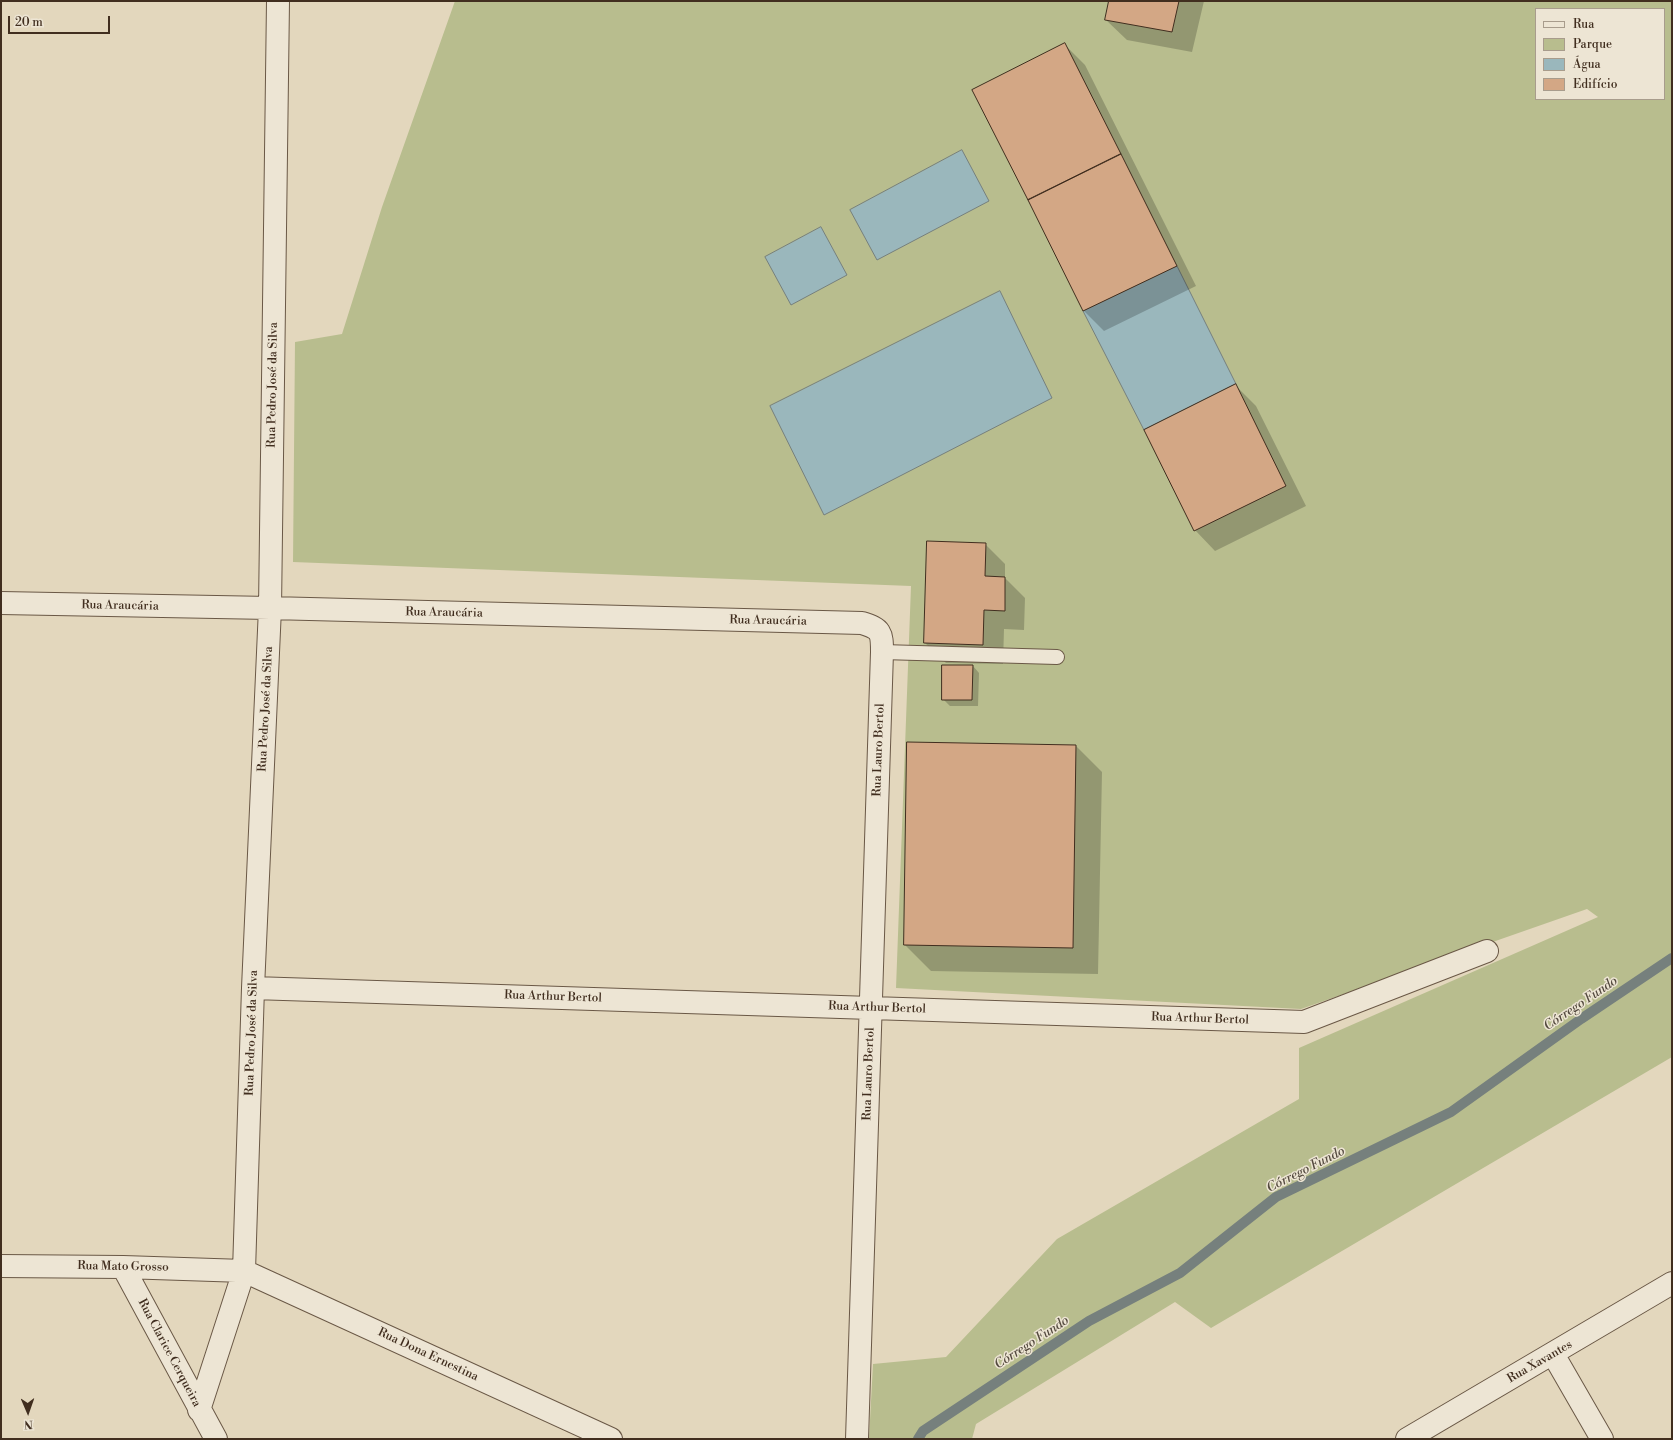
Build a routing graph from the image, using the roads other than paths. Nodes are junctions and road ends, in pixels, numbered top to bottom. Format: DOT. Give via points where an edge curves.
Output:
graph roads {
  1 [pos="278,1"];
  2 [pos="1,604"];
  3 [pos="270,608"];
  4 [pos="882,644"];
  5 [pos="1057,657"];
  6 [pos="1487,951"];
  7 [pos="253,988"];
  8 [pos="871,1008"];
  9 [pos="1,1266"];
  10 [pos="123,1267"];
  11 [pos="244,1271"];
  12 [pos="1672,1283"];
  13 [pos="1553,1354"];
  14 [pos="199,1410"];
  15 [pos="216,1439"];
  16 [pos="611,1439"];
  17 [pos="857,1439"];
  18 [pos="1407,1439"];
  19 [pos="1602,1439"];
  1 -- 3 [label="street, Rua Pedro José da Silva"];
  2 -- 3 [label="street, Rua Araucária"];
  3 -- 4 [label="street, Rua Araucária" via="862,623 875,627"];
  3 -- 7 [label="street, Rua Pedro José da Silva"];
  4 -- 5 [label="lane"];
  4 -- 8 [label="street, Rua Lauro Bertol"];
  6 -- 8 [label="street, Rua Arthur Bertol" via="1304,1022"];
  7 -- 8 [label="street, Rua Arthur Bertol"];
  7 -- 11 [label="street, Rua Pedro José da Silva"];
  8 -- 17 [label="street, Rua Lauro Bertol"];
  9 -- 10 [label="street, Rua Mato Grosso"];
  10 -- 11 [label="street, Rua Mato Grosso"];
  10 -- 14 [label="street, Rua Clarice Cerqueira"];
  11 -- 14 [label="street, Rua Pedro José da Silva"];
  11 -- 16 [label="street, Rua Dona Ernestina"];
  12 -- 13 [label="street, Rua Xavantes"];
  13 -- 18 [label="street, Rua Xavantes"];
  13 -- 19 [label="street"];
  14 -- 15 [label="street, Rua Clarice Cerqueira"];
}
